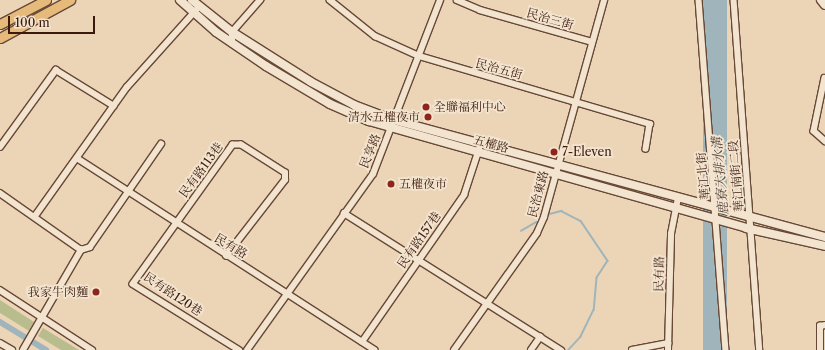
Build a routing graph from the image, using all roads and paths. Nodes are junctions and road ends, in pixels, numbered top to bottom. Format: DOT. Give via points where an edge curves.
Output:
graph roads {
  1 [pos="46,0"];
  2 [pos="70,0"];
  3 [pos="180,0"];
  4 [pos="192,0"];
  5 [pos="260,0"];
  6 [pos="330,0"];
  7 [pos="440,0"];
  8 [pos="457,0"];
  9 [pos="604,0"];
  10 [pos="699,0"];
  11 [pos="734,0"];
  12 [pos="821,0"];
  13 [pos="825,5"];
  14 [pos="196,10"];
  15 [pos="0,24"];
  16 [pos="232,32"];
  17 [pos="0,38"];
  18 [pos="592,42"];
  19 [pos="232,44"];
  20 [pos="419,56"];
  21 [pos="825,78"];
  22 [pos="575,101"];
  23 [pos="114,106"];
  24 [pos="392,124"];
  25 [pos="825,140"];
  26 [pos="480,143"];
  27 [pos="161,144"];
  28 [pos="0,147"];
  29 [pos="646,149"];
  30 [pos="478,153"];
  31 [pos="77,158"];
  32 [pos="557,164"];
  33 [pos="554,173"];
  34 [pos="127,192"];
  35 [pos="0,193"];
  36 [pos="678,198"];
  37 [pos="676,208"];
  38 [pos="718,210"];
  39 [pos="344,213"];
  40 [pos="35,216"];
  41 [pos="748,218"];
  42 [pos="718,220"];
  43 [pos="176,223"];
  44 [pos="749,229"];
  45 [pos="825,237"];
  46 [pos="825,246"];
  47 [pos="81,250"];
  48 [pos="226,256"];
  49 [pos="419,260"];
  50 [pos="0,290"];
  51 [pos="287,293"];
  52 [pos="487,302"];
  53 [pos="43,318"];
  54 [pos="825,324"];
  55 [pos="540,337"];
  56 [pos="362,342"];
  57 [pos="0,343"];
  58 [pos="668,343"];
  59 [pos="24,349"];
  60 [pos="12,350"];
  61 [pos="92,350"];
  62 [pos="239,350"];
  63 [pos="247,350"];
  64 [pos="375,350"];
  65 [pos="454,350"];
  66 [pos="531,350"];
  67 [pos="561,350"];
  68 [pos="632,350"];
  69 [pos="668,350"];
  70 [pos="726,350"];
  71 [pos="760,350"];
  72 [pos="820,350"];
  1 -- 15 [label="main road"];
  2 -- 17 [label="main road"];
  3 -- 14 [label="street, 五權路"];
  4 -- 14 [label="street, 五權路"];
  5 -- 16 [label="street"];
  6 -- 20 [label="street, 民治五街" via="375,36"];
  7 -- 20 [label="street, 民享路"];
  8 -- 18 [label="street, 民治三街" via="480,10"];
  9 -- 18 [label="street, 民治東路"];
  10 -- 38 [label="street, 華江北街"];
  11 -- 41 [label="street, 華江南街二段"];
  12 -- 13 [label="street"];
  14 -- 16 [label="street, 五權路"];
  14 -- 19 [label="street, 五權路"];
  14 -- 23 [label="street" via="154,54"];
  16 -- 19 [label="street"];
  16 -- 24 [label="street, 五權路" via="311,82"];
  18 -- 22 [label="street, 民治東路"];
  19 -- 24 [label="street, 五權路" via="330,104"];
  20 -- 22 [label="street, 民治五街"];
  20 -- 24 [label="street, 民享路"];
  21 -- 25 [label="street" via="814,132"];
  22 -- 29 [label="street, 民治五街" via="650,124"];
  22 -- 32 [label="street, 民治東路"];
  23 -- 28 [label="street" via="56,70"];
  23 -- 31 [label="street"];
  24 -- 26 [label="street, 五權路"];
  24 -- 30 [label="street, 五權路"];
  24 -- 39 [label="street, 民享路" via="373,174"];
  26 -- 30 [label="street, 民有路157巷"];
  26 -- 32 [label="street, 五權路"];
  27 -- 34 [label="street"];
  30 -- 33 [label="street, 五權路"];
  30 -- 49 [label="street, 民有路157巷" via="464,195"];
  31 -- 34 [label="street, 民有路"];
  31 -- 40 [label="street"];
  32 -- 33 [label="street, 民治東路"];
  32 -- 36 [label="street, 五權路"];
  33 -- 37 [label="street, 五權路"];
  33 -- 52 [label="street, 民治東路" via="537,233"];
  34 -- 43 [label="street, 民有路"];
  34 -- 47 [label="street" via="90,247"];
  35 -- 40 [label="street"];
  36 -- 37 [label="street, 民有路"];
  36 -- 38 [label="street, 五權路"];
  37 -- 42 [label="street, 五權路"];
  37 -- 58 [label="street, 民有路" via="671,234"];
  38 -- 41 [label="street, 五權路"];
  38 -- 42 [label="street, 華江北街"];
  39 -- 49 [label="street"];
  39 -- 51 [label="street, 民享路"];
  40 -- 47 [label="street"];
  41 -- 44 [label="street, 華江南街二段"];
  41 -- 45 [label="street, 五權路"];
  42 -- 44 [label="street, 五權路"];
  42 -- 70 [label="street, 華江北街"];
  43 -- 48 [label="street, 民有路"];
  43 -- 48 [label="street, 民有路113巷" via="233,145 241,145 285,174 285,180"];
  43 -- 62 [label="street, 民有路120巷" via="133,284"];
  44 -- 46 [label="street, 五權路"];
  44 -- 71 [label="street, 華江南街二段"];
  47 -- 53 [label="street"];
  48 -- 51 [label="street, 民有路"];
  49 -- 52 [label="street"];
  49 -- 56 [label="street, 民有路157巷"];
  50 -- 53 [label="street"];
  51 -- 56 [label="street, 民有路"];
  51 -- 63 [label="street"];
  52 -- 55 [label="street"];
  52 -- 65 [label="street, 民治東路"];
  53 -- 59 [label="street"];
  53 -- 61 [label="street"];
  54 -- 72 [label="street" via="820,326"];
  55 -- 66 [label="street"];
  55 -- 67 [label="street"];
  56 -- 64 [label="street, 民有路"];
  57 -- 60 [label="street"];
  58 -- 68 [label="street"];
  58 -- 69 [label="street, 民有路"];
}
